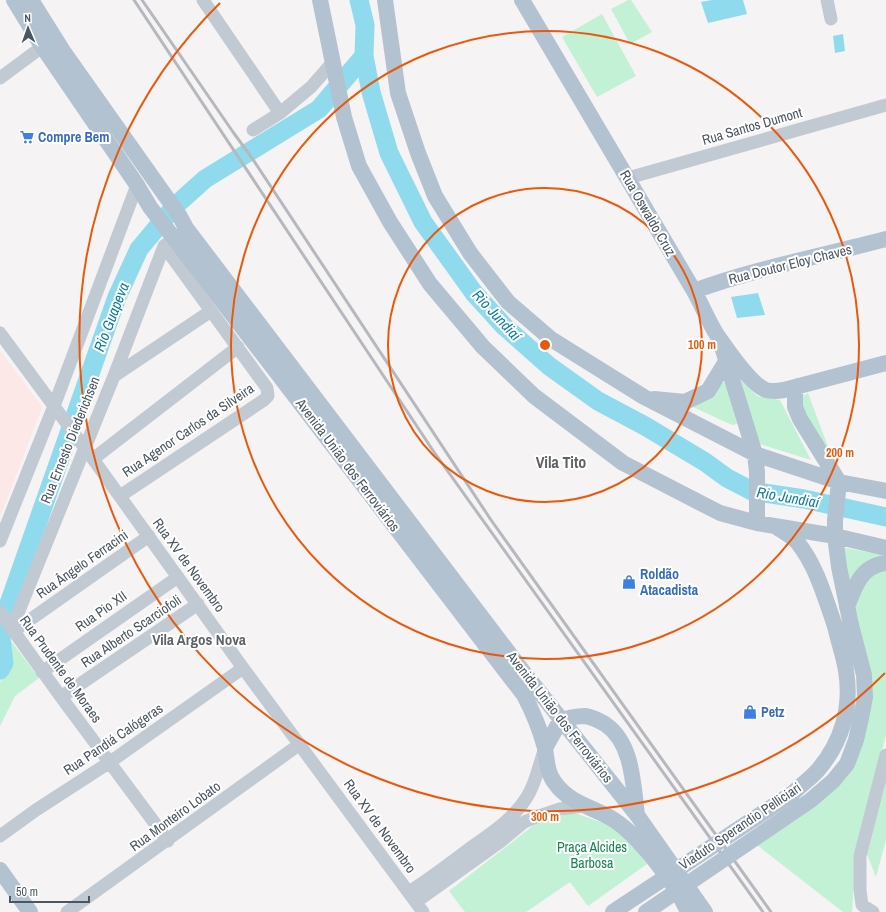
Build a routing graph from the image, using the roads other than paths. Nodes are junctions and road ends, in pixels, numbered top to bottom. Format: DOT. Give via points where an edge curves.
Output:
graph roads {
  1 [pos="14,0"];
  2 [pos="31,0"];
  3 [pos="320,0"];
  4 [pos="522,0"];
  5 [pos="827,0"];
  6 [pos="205,1"];
  7 [pos="386,1"];
  8 [pos="831,19"];
  9 [pos="48,42"];
  10 [pos="333,62"];
  11 [pos="0,78"];
  12 [pos="886,105"];
  13 [pos="280,113"];
  14 [pos="253,130"];
  15 [pos="628,178"];
  16 [pos="137,185"];
  17 [pos="175,233"];
  18 [pos="886,239"];
  19 [pos="694,291"];
  20 [pos="211,311"];
  21 [pos="0,333"];
  22 [pos="717,334"];
  23 [pos="238,347"];
  24 [pos="726,360"];
  25 [pos="886,363"];
  26 [pos="114,376"];
  27 [pos="798,386"];
  28 [pos="644,397"];
  29 [pos="57,410"];
  30 [pos="82,443"];
  31 [pos="755,454"];
  32 [pos="93,459"];
  33 [pos="839,484"];
  34 [pos="886,491"];
  35 [pos="120,496"];
  36 [pos="757,515"];
  37 [pos="773,526"];
  38 [pos="835,528"];
  39 [pos="149,536"];
  40 [pos="0,541"];
  41 [pos="886,548"];
  42 [pos="886,563"];
  43 [pos="178,576"];
  44 [pos="198,604"];
  45 [pos="847,607"];
  46 [pos="8,623"];
  47 [pos="243,668"];
  48 [pos="42,672"];
  49 [pos="61,697"];
  50 [pos="562,721"];
  51 [pos="300,744"];
  52 [pos="545,748"];
  53 [pos="886,755"];
  54 [pos="110,762"];
  55 [pos="583,806"];
  56 [pos="637,815"];
  57 [pos="0,836"];
  58 [pos="168,841"];
  59 [pos="0,870"];
  60 [pos="416,902"];
  61 [pos="30,912"];
  62 [pos="67,912"];
  63 [pos="614,912"];
  64 [pos="646,912"];
  65 [pos="688,912"];
  66 [pos="705,912"];
  67 [pos="872,912"];
  1 -- 9 [label="main road, Avenida União dos Ferroviários"];
  2 -- 9 [label="main road, Avenida União dos Ferroviários"];
  3 -- 10 [label="main road"];
  4 -- 15 [label="main road, Rua Oswaldo Cruz"];
  5 -- 8 [label="street"];
  6 -- 13 [label="street"];
  7 -- 28 [label="main road" via="398,93 418,153 435,196 470,253 508,302 551,339"];
  9 -- 11 [label="street"];
  9 -- 16 [label="main road, Avenida União dos Ferroviários"];
  9 -- 17 [label="main road, Avenida União dos Ferroviários" via="163,194"];
  10 -- 13 [label="street" via="311,87"];
  10 -- 36 [label="main road" via="344,117 359,166 390,222 430,284 486,350 534,396 623,463 720,513"];
  12 -- 15 [label="street, Rua Santos Dumont"];
  13 -- 14 [label="street"];
  15 -- 19 [label="main road, Rua Oswaldo Cruz"];
  16 -- 17 [label="main road, Avenida União dos Ferroviários" via="150,207"];
  16 -- 29 [label="street, Rua Ernesto Diederichsen"];
  17 -- 20 [label="street"];
  17 -- 26 [label="street, Rua Ernesto Diederichsen"];
  17 -- 50 [label="main road, Avenida União dos Ferroviários"];
  17 -- 52 [label="main road, Avenida União dos Ferroviários" via="524,695 534,712"];
  18 -- 19 [label="main road, Rua Doutor Eloy Chaves" via="812,256"];
  19 -- 22 [label="main road, Rua Oswaldo Cruz"];
  20 -- 23 [label="street"];
  20 -- 26 [label="street"];
  21 -- 29 [label="street, Rua XV de Novembro"];
  22 -- 24 [label="main road"];
  22 -- 27 [label="main road, Rua Oswaldo Cruz" via="757,386 771,391"];
  23 -- 32 [label="street"];
  23 -- 35 [label="street, Rua Agenor Carlos da Silveira" via="267,388 268,396"];
  24 -- 28 [label="main road" via="708,391 685,402"];
  24 -- 31 [label="main road"];
  25 -- 27 [label="main road, Rua Oswaldo Cruz"];
  26 -- 30 [label="street, Rua Ernesto Diederichsen"];
  27 -- 33 [label="main road" via="795,394 797,413"];
  28 -- 31 [label="main road"];
  29 -- 30 [label="street, Rua XV de Novembro"];
  29 -- 40 [label="street, Rua Ernesto Diederichsen"];
  30 -- 32 [label="street, Rua XV de Novembro"];
  30 -- 46 [label="street, Rua Ernesto Diederichsen"];
  31 -- 33 [label="main road"];
  31 -- 36 [label="main road"];
  32 -- 35 [label="street, Rua XV de Novembro"];
  33 -- 34 [label="main road"];
  33 -- 38 [label="main road, Viaduto Sperandio Pelliciari"];
  35 -- 39 [label="street, Rua XV de Novembro"];
  36 -- 37 [label="main road"];
  37 -- 38 [label="main road"];
  37 -- 63 [label="main road, Viaduto Sperandio Pelliciari, bridge" via="797,542 819,582 835,626 846,670 848,690 842,730 833,751 817,771 793,793"];
  38 -- 41 [label="main road"];
  38 -- 45 [label="main road, Viaduto Sperandio Pelliciari"];
  39 -- 43 [label="street, Rua XV de Novembro"];
  39 -- 46 [label="street, Rua Ângelo Ferracini"];
  42 -- 45 [label="main road" via="872,567 858,579"];
  43 -- 44 [label="street, Rua XV de Novembro"];
  43 -- 48 [label="street, Rua Pio XII"];
  44 -- 47 [label="street, Rua XV de Novembro"];
  44 -- 49 [label="street, Rua Alberto Scarciofoli"];
  45 -- 64 [label="main road, Viaduto Sperandio Pelliciari, bridge" via="864,675 865,697 856,740 847,764 833,781 811,800"];
  46 -- 48 [label="street, Rua Prudente de Moraes"];
  47 -- 51 [label="street, Rua XV de Novembro"];
  47 -- 54 [label="street, Rua Pandiá Calógeras"];
  48 -- 49 [label="street, Rua Prudente de Moraes"];
  49 -- 54 [label="street, Rua Prudente de Moraes"];
  50 -- 52 [label="main road"];
  50 -- 56 [label="main road, Avenida União dos Ferroviários"];
  50 -- 56 [label="main road" via="578,716 593,717 608,726 621,741 627,755"];
  51 -- 58 [label="street, Rua Monteiro Lobato"];
  51 -- 60 [label="street, Rua XV de Novembro"];
  52 -- 55 [label="main road, Avenida União dos Ferroviários" via="548,771 555,783"];
  52 -- 60 [label="street" via="528,796 517,811 430,878"];
  53 -- 67 [label="street" via="860,856 862,905"];
  54 -- 57 [label="street, Rua Pandiá Calógeras"];
  54 -- 58 [label="street, Rua Prudente de Moraes"];
  55 -- 60 [label="street" via="560,808 524,822"];
  55 -- 65 [label="main road, Avenida União dos Ferroviários" via="626,828 668,879"];
  56 -- 66 [label="main road, Avenida União dos Ferroviários"];
  58 -- 62 [label="street, Rua Monteiro Lobato"];
  59 -- 61 [label="main road"];
}
